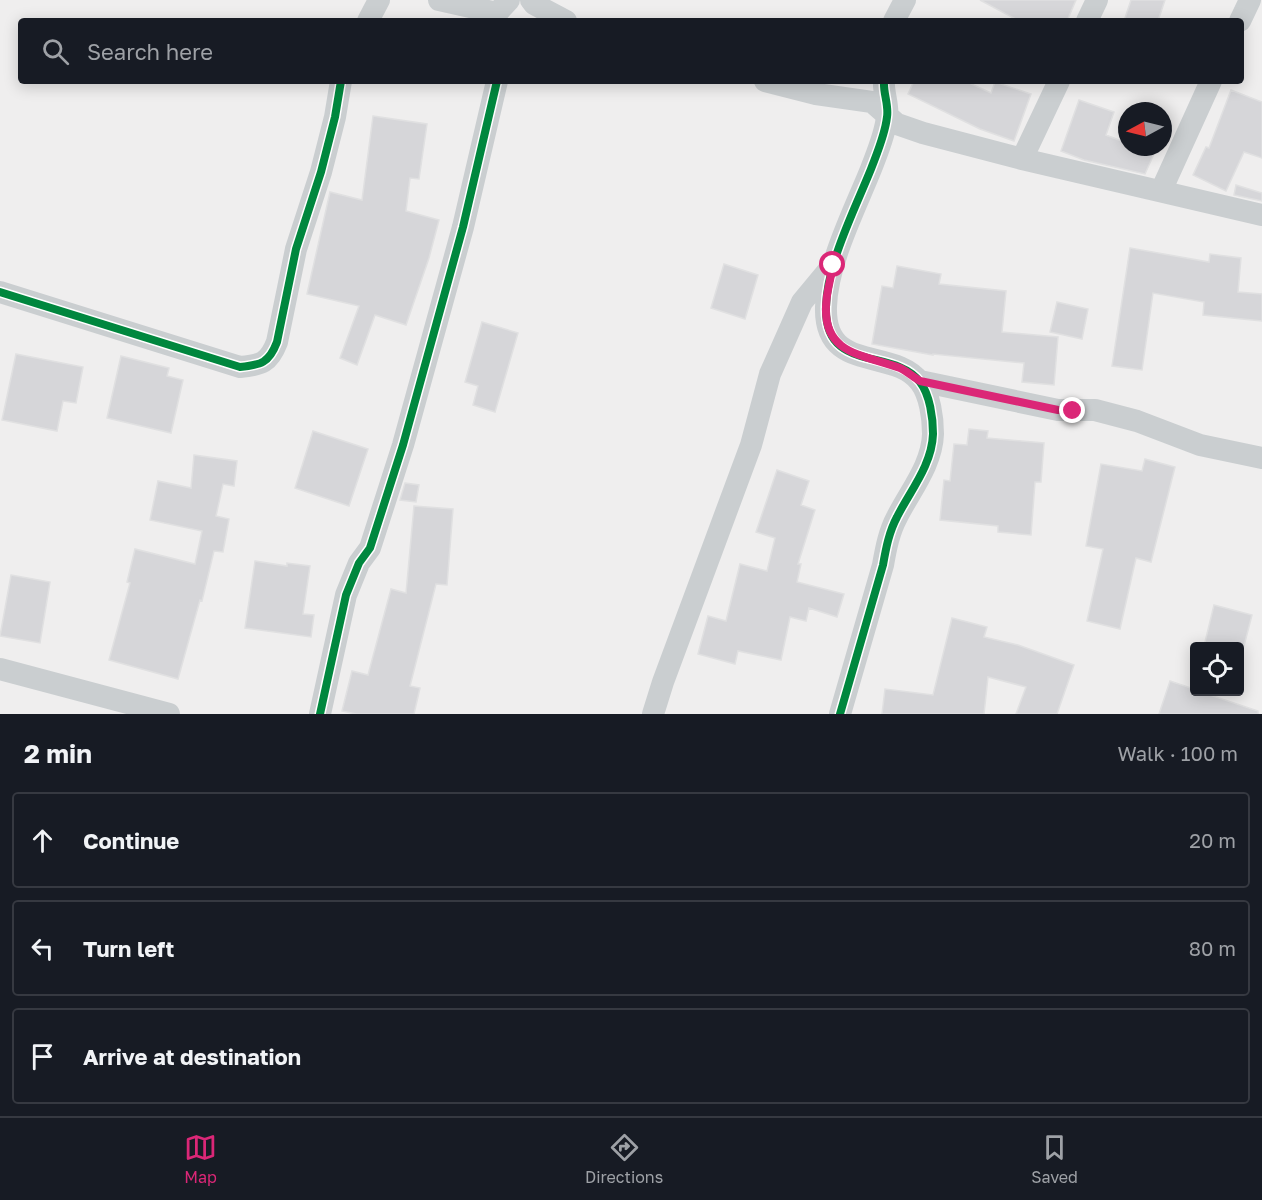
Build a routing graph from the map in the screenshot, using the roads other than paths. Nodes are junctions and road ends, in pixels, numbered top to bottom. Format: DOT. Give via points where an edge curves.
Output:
graph roads {
  1 [pos="379,0"];
  2 [pos="439,0"];
  3 [pos="531,0"];
  4 [pos="905,0"];
  5 [pos="1097,0"];
  6 [pos="1250,0"];
  7 [pos="502,11"];
  8 [pos="370,18"];
  9 [pos="560,18"];
  10 [pos="896,18"];
  11 [pos="1088,18"];
  12 [pos="1241,18"];
  13 [pos="340,84"];
  14 [pos="495,84"];
  15 [pos="777,84"];
  16 [pos="884,84"];
  17 [pos="1058,84"];
  18 [pos="1210,84"];
  19 [pos="888,116"];
  20 [pos="1022,159"];
  21 [pos="1161,191"];
  22 [pos="1262,214"];
  23 [pos="833,265"];
  24 [pos="0,292"];
  25 [pos="920,381"];
  26 [pos="1262,458"];
  27 [pos="0,669"];
  28 [pos="170,714"];
  29 [pos="320,714"];
  30 [pos="653,714"];
  31 [pos="840,714"];
  1 -- 8 [label="street"];
  2 -- 7 [label="street"];
  3 -- 9 [label="street"];
  4 -- 10 [label="street"];
  5 -- 11 [label="street"];
  6 -- 12 [label="street"];
  13 -- 24 [label="street" via="321,172 296,249 277,342 272,356 264,362 240,367"];
  14 -- 29 [label="street" via="463,227 412,411 375,536 346,595"];
  15 -- 19 [label="street" via="872,102"];
  16 -- 19 [label="street"];
  17 -- 20 [label="street"];
  18 -- 21 [label="street"];
  19 -- 20 [label="street" via="897,124 923,133"];
  19 -- 23 [label="street"];
  20 -- 21 [label="street"];
  21 -- 22 [label="street"];
  23 -- 25 [label="street" via="826,306 828,328 836,343 850,352 903,369"];
  23 -- 30 [label="street" via="802,302 770,374 751,445"];
  25 -- 26 [label="street" via="1058,410 1095,410 1200,445"];
  25 -- 31 [label="street" via="930,405 931,451 888,540"];
  27 -- 28 [label="street"];
}
